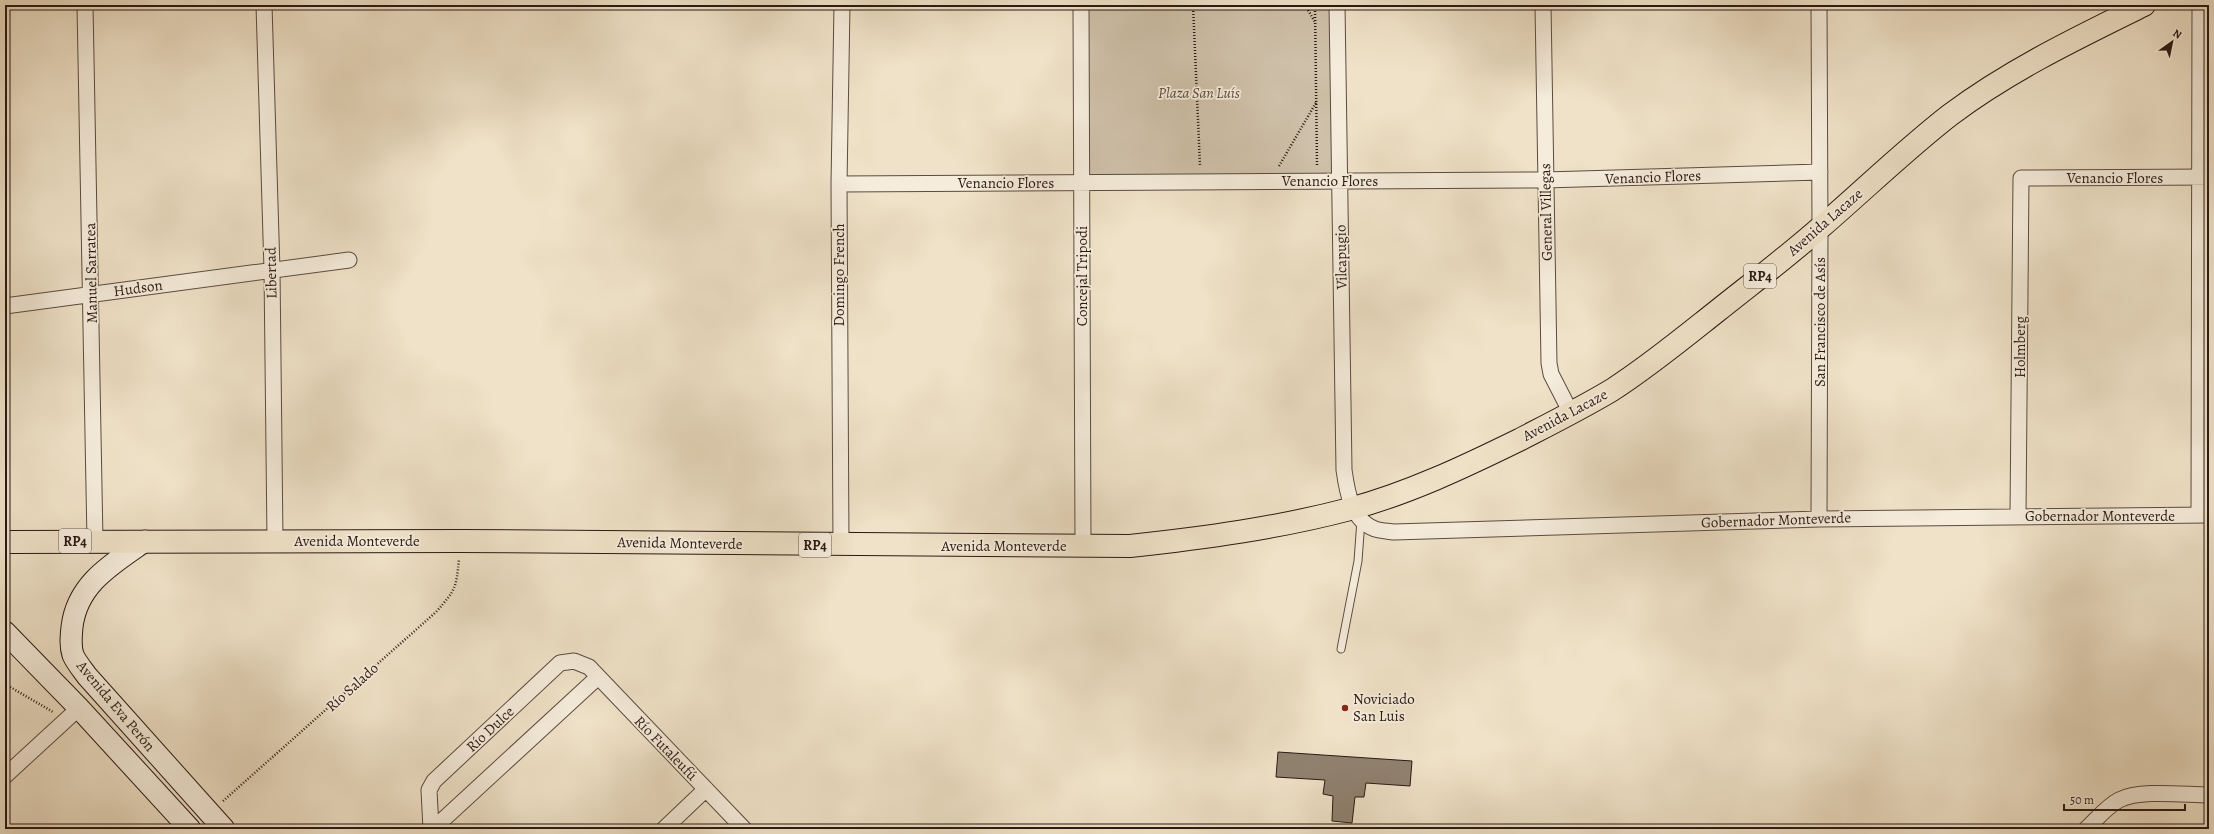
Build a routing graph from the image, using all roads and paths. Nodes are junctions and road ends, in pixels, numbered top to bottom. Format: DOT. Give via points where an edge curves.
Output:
graph roads {
  1 [pos="85,5"];
  2 [pos="264,5"];
  3 [pos="842,5"];
  4 [pos="1081,5"];
  5 [pos="1193,5"];
  6 [pos="1305,5"];
  7 [pos="1315,5"];
  8 [pos="1337,5"];
  9 [pos="1543,5"];
  10 [pos="1819,5"];
  11 [pos="2144,5"];
  12 [pos="2200,5"];
  13 [pos="1315,23"];
  14 [pos="1317,101"];
  15 [pos="1310,165"];
  16 [pos="1271,166"];
  17 [pos="1279,166"];
  18 [pos="1287,166"];
  19 [pos="1208,167"];
  20 [pos="1820,172"];
  21 [pos="2204,177"];
  22 [pos="2021,178"];
  23 [pos="1545,180"];
  24 [pos="1340,181"];
  25 [pos="1081,183"];
  26 [pos="839,184"];
  27 [pos="1820,228"];
  28 [pos="349,260"];
  29 [pos="272,270"];
  30 [pos="91,295"];
  31 [pos="5,306"];
  32 [pos="1571,413"];
  33 [pos="1357,514"];
  34 [pos="2204,515"];
  35 [pos="2018,516"];
  36 [pos="1819,519"];
  37 [pos="95,541"];
  38 [pos="145,541"];
  39 [pos="275,541"];
  40 [pos="460,541"];
  41 [pos="5,542"];
  42 [pos="841,545"];
  43 [pos="1084,546"];
  44 [pos="5,632"];
  45 [pos="1341,649"];
  46 [pos="594,672"];
  47 [pos="5,684"];
  48 [pos="73,714"];
  49 [pos="5,776"];
  50 [pos="706,789"];
  51 [pos="2209,795"];
  52 [pos="210,814"];
  53 [pos="191,829"];
  54 [pos="224,829"];
  55 [pos="432,829"];
  56 [pos="664,829"];
  57 [pos="744,829"];
  58 [pos="2086,829"];
  1 -- 30 [label="street, Manuel Sarratea"];
  2 -- 29 [label="street, Libertad"];
  3 -- 26 [label="street, Domingo French"];
  4 -- 25 [label="street, Concejal Tripodi"];
  5 -- 19 [label="path" via="1200,167"];
  6 -- 13 [label="path"];
  7 -- 13 [label="path"];
  8 -- 24 [label="street, Vilcapugio"];
  9 -- 23 [label="street, General Villegas"];
  10 -- 20 [label="street, San Francisco de Asís"];
  11 -- 27 [label="main road, Avenida Lacaze / RP4" via="1991,86 1912,145"];
  12 -- 21 [label="street"];
  13 -- 14 [label="path"];
  14 -- 15 [label="path" via="1318,165"];
  14 -- 17 [label="path"];
  16 -- 17 [label="path"];
  17 -- 18 [label="path"];
  20 -- 23 [label="street, Venancio Flores"];
  20 -- 27 [label="street, San Francisco de Asís"];
  21 -- 22 [label="street, Venancio Flores"];
  21 -- 34 [label="street"];
  22 -- 35 [label="street, Holmberg"];
  23 -- 24 [label="street, Venancio Flores"];
  23 -- 32 [label="street, General Villegas" via="1549,363 1551,374"];
  24 -- 25 [label="street, Venancio Flores"];
  24 -- 33 [label="street, Vilcapugio" via="1344,470"];
  25 -- 26 [label="street, Venancio Flores"];
  25 -- 43 [label="street, Concejal Tripodi"];
  26 -- 42 [label="street, Domingo French"];
  27 -- 32 [label="main road, Avenida Lacaze / RP4" via="1663,354 1613,389"];
  27 -- 36 [label="street, San Francisco de Asís"];
  28 -- 29 [label="street, Hudson"];
  29 -- 30 [label="street, Hudson"];
  29 -- 39 [label="street, Libertad"];
  30 -- 31 [label="street, Hudson"];
  30 -- 37 [label="street, Manuel Sarratea"];
  32 -- 33 [label="main road, Avenida Lacaze / RP4" via="1465,466"];
  33 -- 36 [label="street, Gobernador Monteverde" via="1374,529 1394,532"];
  33 -- 43 [label="main road, Avenida Monteverde / RP4" via="1197,539 1130,546"];
  33 -- 45 [label="lane" via="1358,561"];
  34 -- 35 [label="street, Gobernador Monteverde"];
  35 -- 36 [label="street, Gobernador Monteverde"];
  37 -- 38 [label="main road, Avenida Monteverde / RP4"];
  37 -- 41 [label="main road, Avenida Monteverde / RP4"];
  38 -- 39 [label="main road, Avenida Monteverde / RP4"];
  38 -- 52 [label="main road, Avenida Eva Perón" via="102,570 83,592 73,616 70,640 73,655 87,676"];
  39 -- 40 [label="main road, Avenida Monteverde / RP4"];
  40 -- 42 [label="main road, Avenida Monteverde / RP4"];
  40 -- 52 [label="path, Río Salado" via="454,592 436,612"];
  42 -- 43 [label="main road, Avenida Monteverde / RP4"];
  44 -- 48 [label="main road, Avenida Eva Perón"];
  46 -- 50 [label="street, Río Futaleufú"];
  46 -- 55 [label="street, Río Dulce"];
  46 -- 55 [label="street, Río Dulce" via="574,661 560,663 434,781 428,790"];
  47 -- 48 [label="path"];
  48 -- 49 [label="street"];
  48 -- 53 [label="main road, Avenida Eva Perón"];
  50 -- 56 [label="street"];
  50 -- 57 [label="street, Río Futaleufú"];
  51 -- 58 [label="street" via="2142,794 2127,797 2111,806"];
  52 -- 53 [label="main road"];
  52 -- 54 [label="main road, Avenida Eva Perón"];
}
